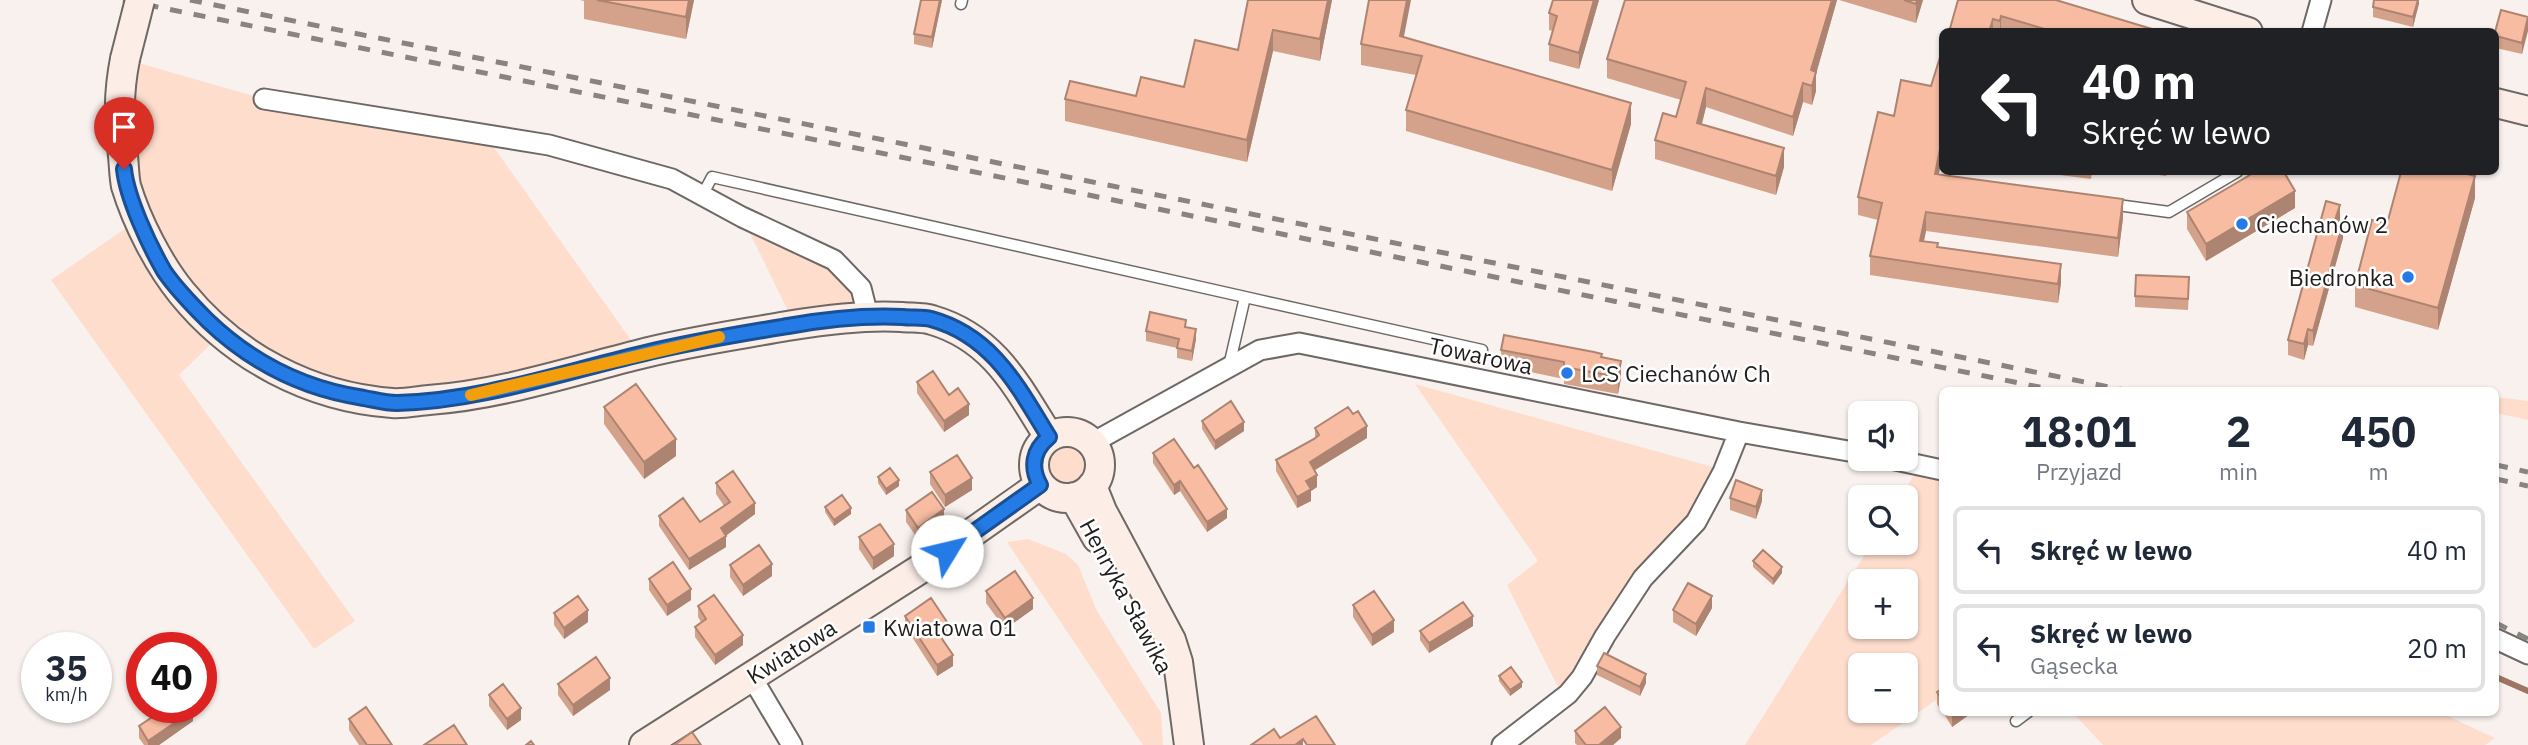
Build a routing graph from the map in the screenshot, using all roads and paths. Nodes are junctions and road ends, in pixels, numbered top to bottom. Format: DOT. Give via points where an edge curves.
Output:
graph roads {
  1 [pos="140,0"];
  2 [pos="2147,0"];
  3 [pos="2321,0"];
  4 [pos="2235,28"];
  5 [pos="2313,28"];
  6 [pos="264,99"];
  7 [pos="2499,104"];
  8 [pos="2528,111"];
  9 [pos="2232,175"];
  10 [pos="703,194"];
  11 [pos="2100,202"];
  12 [pos="1245,297"];
  13 [pos="868,316"];
  14 [pos="1482,350"];
  15 [pos="1229,366"];
  16 [pos="1739,432"];
  17 [pos="1049,437"];
  18 [pos="1092,443"];
  19 [pos="1848,451"];
  20 [pos="1918,465"];
  21 [pos="1939,469"];
  22 [pos="1040,485"];
  23 [pos="1083,492"];
  24 [pos="2499,640"];
  25 [pos="2528,654"];
  26 [pos="751,676"];
  27 [pos="2023,716"];
  28 [pos="2016,721"];
  29 [pos="644,745"];
  30 [pos="792,745"];
  31 [pos="1189,745"];
  32 [pos="1502,745"];
  1 -- 13 [label="main road, bridge" via="119,94 126,185 165,272 193,307 256,360 297,381 394,403 449,399 719,337"];
  2 -- 4 [label="main road"];
  3 -- 5 [label="street"];
  6 -- 10 [label="street" via="549,145 672,179"];
  7 -- 8 [label="main road"];
  9 -- 11 [label="lane" via="2169,212"];
  10 -- 12 [label="lane" via="712,177"];
  10 -- 13 [label="street" via="742,218 834,260 861,288"];
  12 -- 14 [label="lane"];
  12 -- 15 [label="lane"];
  13 -- 17 [label="main road" via="930,319 964,333 992,353"];
  15 -- 16 [label="street, Towarowa" via="1260,350 1299,343"];
  15 -- 18 [label="street"];
  16 -- 19 [label="street, Towarowa"];
  16 -- 32 [label="street" via="1696,522 1643,578 1582,677 1568,694"];
  17 -- 18 [label="main road" via="1067,432"];
  17 -- 22 [label="main road" via="1034,460"];
  18 -- 23 [label="main road" via="1100,460 1097,479"];
  20 -- 21 [label="street"];
  22 -- 23 [label="main road" via="1057,496"];
  22 -- 26 [label="main road, Kwiatowa" via="925,566"];
  23 -- 31 [label="main road, Henryka Sławika" via="1102,511 1171,640"];
  24 -- 25 [label="street"];
  26 -- 29 [label="main road, Kwiatowa"];
  26 -- 30 [label="street"];
  27 -- 28 [label="lane"];
}
